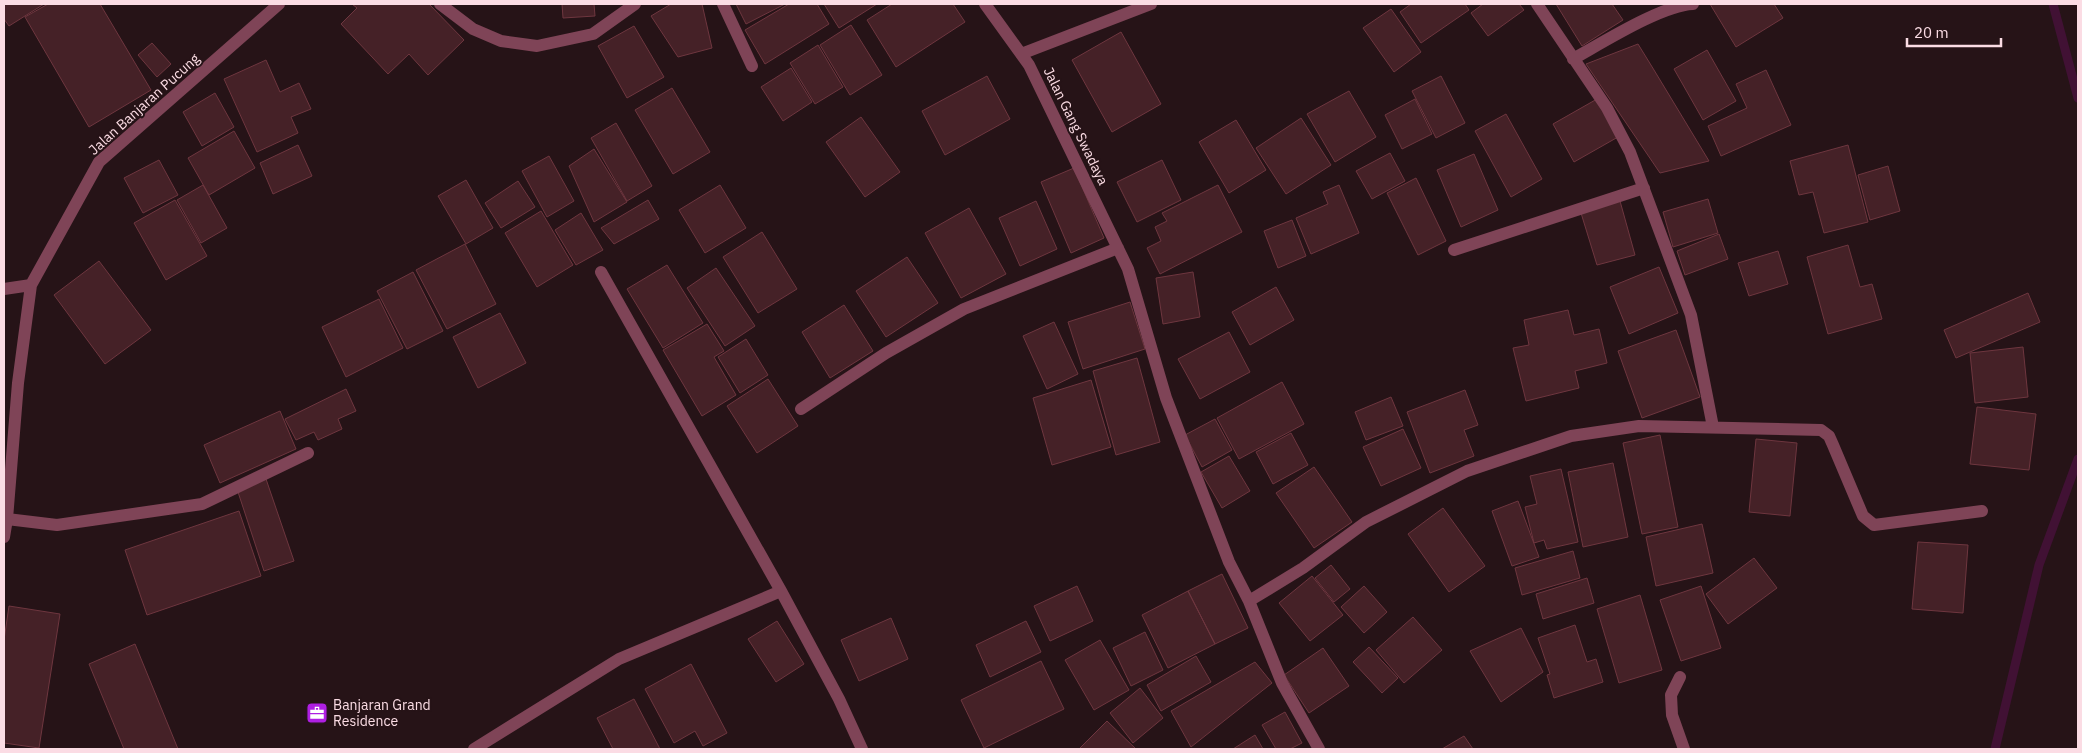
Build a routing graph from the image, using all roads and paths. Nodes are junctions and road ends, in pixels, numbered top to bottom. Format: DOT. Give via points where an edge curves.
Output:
graph roads {
  1 [pos="279,4"];
  2 [pos="440,4"];
  3 [pos="635,4"];
  4 [pos="723,4"];
  5 [pos="985,4"];
  6 [pos="1151,4"];
  7 [pos="1537,4"];
  8 [pos="1693,4"];
  9 [pos="1021,54"];
  10 [pos="1573,59"];
  11 [pos="752,66"];
  12 [pos="1644,188"];
  13 [pos="1118,248"];
  14 [pos="1454,250"];
  15 [pos="601,272"];
  16 [pos="31,285"];
  17 [pos="4,289"];
  18 [pos="801,409"];
  19 [pos="1713,427"];
  20 [pos="308,453"];
  21 [pos="1982,511"];
  22 [pos="7,519"];
  23 [pos="4,537"];
  24 [pos="781,591"];
  25 [pos="1249,601"];
  26 [pos="1680,677"];
  27 [pos="474,749"];
  28 [pos="862,749"];
  29 [pos="1319,749"];
  30 [pos="1684,749"];
  1 -- 16 [label="street, Jalan Banjaran Pucung" via="99,162"];
  2 -- 3 [label="street" via="473,30 501,42 537,46 593,34"];
  4 -- 11 [label="street"];
  5 -- 9 [label="street, Jalan Gang Swadaya"];
  6 -- 9 [label="street"];
  7 -- 10 [label="street"];
  8 -- 10 [label="street" via="1683,4 1641,22"];
  9 -- 13 [label="street, Jalan Gang Swadaya"];
  10 -- 12 [label="street" via="1607,108"];
  12 -- 14 [label="street"];
  12 -- 19 [label="street" via="1690,315"];
  13 -- 18 [label="street" via="964,309 886,353"];
  13 -- 25 [label="street, Jalan Gang Swadaya" via="1128,268 1166,398 1229,562"];
  15 -- 24 [label="street"];
  16 -- 17 [label="street"];
  16 -- 22 [label="street, Jalan Banjaran Pucung" via="18,383"];
  19 -- 21 [label="street" via="1821,430 1833,445 1863,516 1874,525"];
  19 -- 25 [label="street" via="1639,426 1571,436 1467,472 1366,522 1303,568"];
  20 -- 22 [label="street" via="202,504 56,525"];
  22 -- 23 [label="street, Jalan Banjaran Pucung"];
  24 -- 27 [label="street" via="619,659"];
  24 -- 28 [label="street"];
  25 -- 29 [label="street, Jalan Gang Swadaya" via="1282,683"];
  26 -- 30 [label="street" via="1671,695 1672,715"];
}
